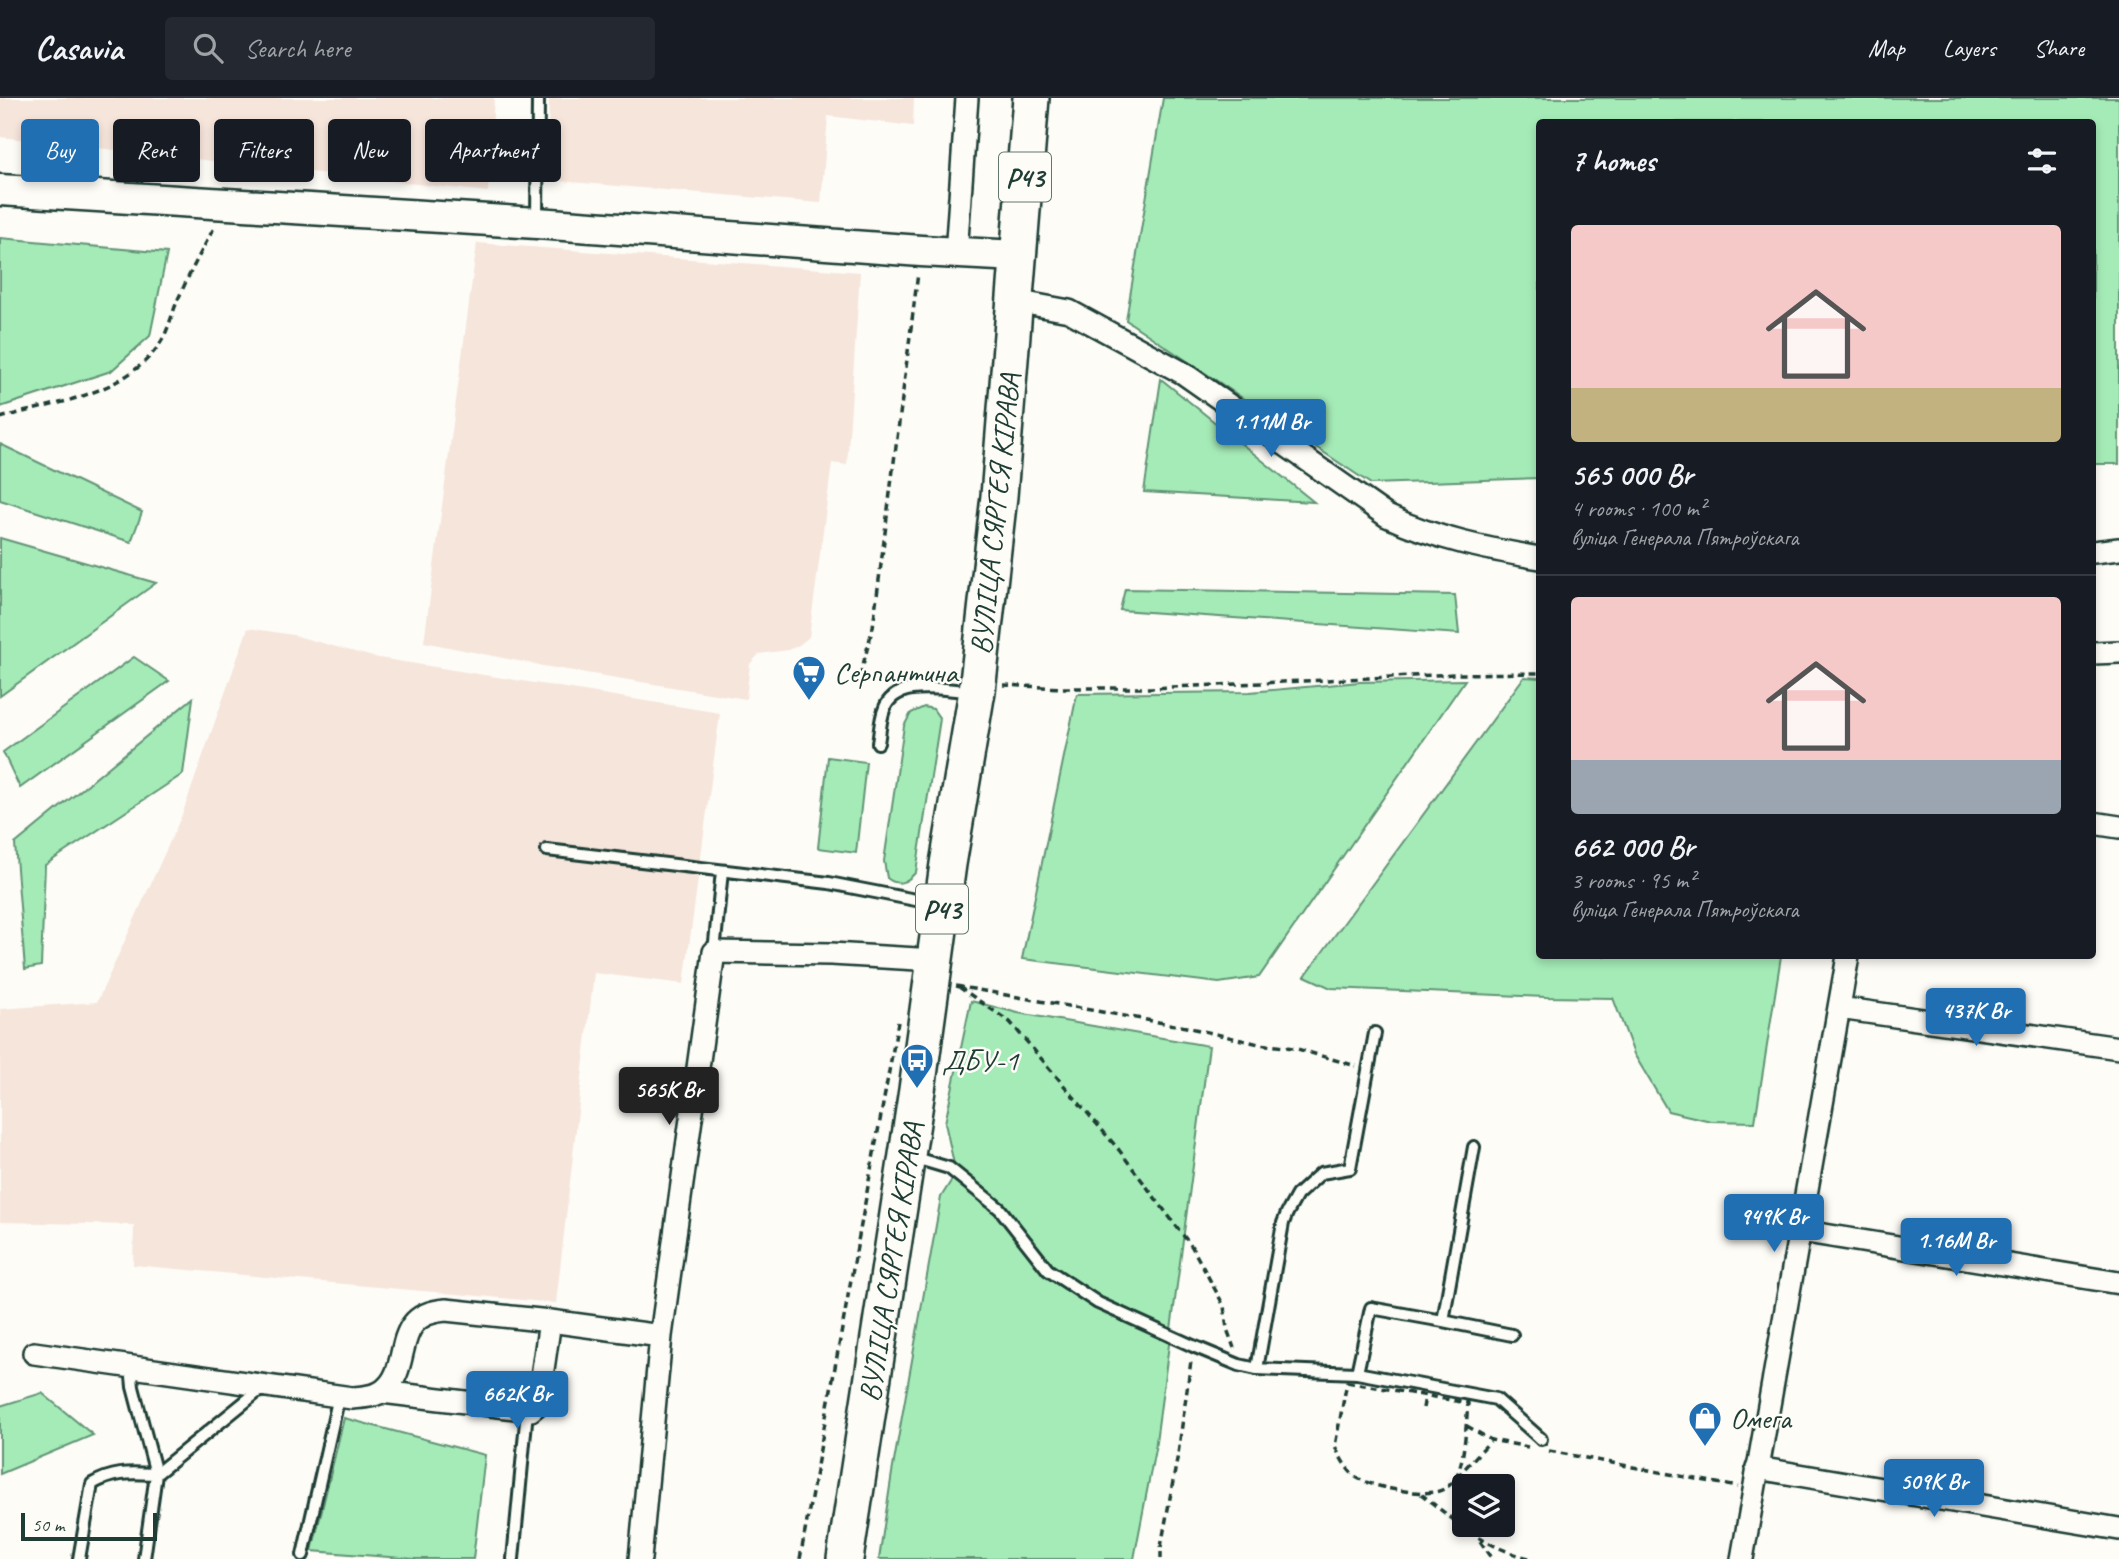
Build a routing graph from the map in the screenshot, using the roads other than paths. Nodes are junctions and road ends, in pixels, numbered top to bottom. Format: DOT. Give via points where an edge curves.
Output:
graph roads {
  1 [pos="538,98"];
  2 [pos="967,98"];
  3 [pos="1011,98"];
  4 [pos="1031,98"];
  5 [pos="0,190"];
  6 [pos="537,223"];
  7 [pos="956,254"];
  8 [pos="1018,256"];
  9 [pos="1015,301"];
  10 [pos="2119,549"];
  11 [pos="2096,552"];
  12 [pos="1536,557"];
  13 [pos="2119,652"];
  14 [pos="2096,653"];
  15 [pos="977,691"];
  16 [pos="878,743"];
  17 [pos="2096,823"];
  18 [pos="2119,827"];
  19 [pos="547,850"];
  20 [pos="722,871"];
  21 [pos="943,905"];
  22 [pos="713,952"];
  23 [pos="1848,959"];
  24 [pos="935,960"];
  25 [pos="1839,1007"];
  26 [pos="1375,1033"];
  27 [pos="2119,1048"];
  28 [pos="1474,1147"];
  29 [pos="907,1156"];
  30 [pos="1800,1231"];
  31 [pos="2119,1283"];
  32 [pos="550,1321"];
  33 [pos="1443,1321"];
  34 [pos="1513,1335"];
  35 [pos="662,1336"];
  36 [pos="34,1353"];
  37 [pos="131,1366"];
  38 [pos="1257,1369"];
  39 [pos="1357,1373"];
  40 [pos="273,1385"];
  41 [pos="383,1392"];
  42 [pos="339,1395"];
  43 [pos="527,1411"];
  44 [pos="1542,1444"];
  45 [pos="1757,1468"];
  46 [pos="156,1474"];
  47 [pos="2119,1529"];
  48 [pos="303,1555"];
  49 [pos="79,1559"];
  50 [pos="144,1559"];
  51 [pos="513,1559"];
  52 [pos="640,1559"];
  53 [pos="845,1559"];
  54 [pos="1742,1559"];
  1 -- 6 [label="lane"];
  2 -- 7 [label="street"];
  3 -- 8 [label="main road, ВУЛІЦА СЯРГЕЯ КІРАВА / Р43"];
  4 -- 8 [label="main road, ВУЛІЦА СЯРГЕЯ КІРАВА / Р43"];
  5 -- 6 [label="street"];
  6 -- 7 [label="street"];
  7 -- 8 [label="street"];
  8 -- 9 [label="main road, ВУЛІЦА СЯРГЕЯ КІРАВА / Р43"];
  9 -- 12 [label="street" via="1069,311 1183,373 1387,516 1453,541"];
  9 -- 15 [label="main road, ВУЛІЦА СЯРГЕЯ КІРАВА / Р43"];
  10 -- 11 [label="street"];
  13 -- 14 [label="street"];
  15 -- 16 [label="lane" via="927,687 901,692 884,707"];
  15 -- 21 [label="main road, ВУЛІЦА СЯРГЕЯ КІРАВА / Р43"];
  17 -- 18 [label="street"];
  19 -- 20 [label="lane"];
  20 -- 21 [label="lane" via="829,883"];
  20 -- 22 [label="lane"];
  21 -- 24 [label="main road, ВУЛІЦА СЯРГЕЯ КІРАВА / Р43"];
  22 -- 24 [label="street"];
  22 -- 35 [label="street"];
  23 -- 25 [label="street"];
  24 -- 29 [label="main road, ВУЛІЦА СЯРГЕЯ КІРАВА / Р43"];
  25 -- 27 [label="street"];
  25 -- 30 [label="street"];
  26 -- 38 [label="lane" via="1350,1168 1321,1173 1297,1195 1283,1223"];
  28 -- 33 [label="lane"];
  29 -- 38 [label="lane" via="949,1168 1000,1209 1048,1270 1098,1303"];
  29 -- 53 [label="main road, ВУЛІЦА СЯРГЕЯ КІРАВА / Р43"];
  30 -- 31 [label="street"];
  30 -- 45 [label="street"];
  32 -- 35 [label="street"];
  32 -- 41 [label="street" via="446,1310 428,1313 407,1333 396,1372"];
  32 -- 43 [label="street" via="538,1404"];
  33 -- 34 [label="lane"];
  33 -- 39 [label="lane" via="1371,1308"];
  35 -- 52 [label="street"];
  36 -- 37 [label="street"];
  37 -- 40 [label="street"];
  37 -- 46 [label="lane"];
  38 -- 39 [label="lane"];
  39 -- 44 [label="lane" via="1496,1399"];
  40 -- 42 [label="street"];
  40 -- 46 [label="lane" via="256,1393"];
  41 -- 42 [label="street" via="367,1397"];
  41 -- 43 [label="street"];
  42 -- 48 [label="lane"];
  43 -- 51 [label="lane"];
  45 -- 47 [label="street"];
  45 -- 54 [label="street"];
  46 -- 49 [label="lane" via="121,1472 92,1484"];
  46 -- 50 [label="lane"];
}
